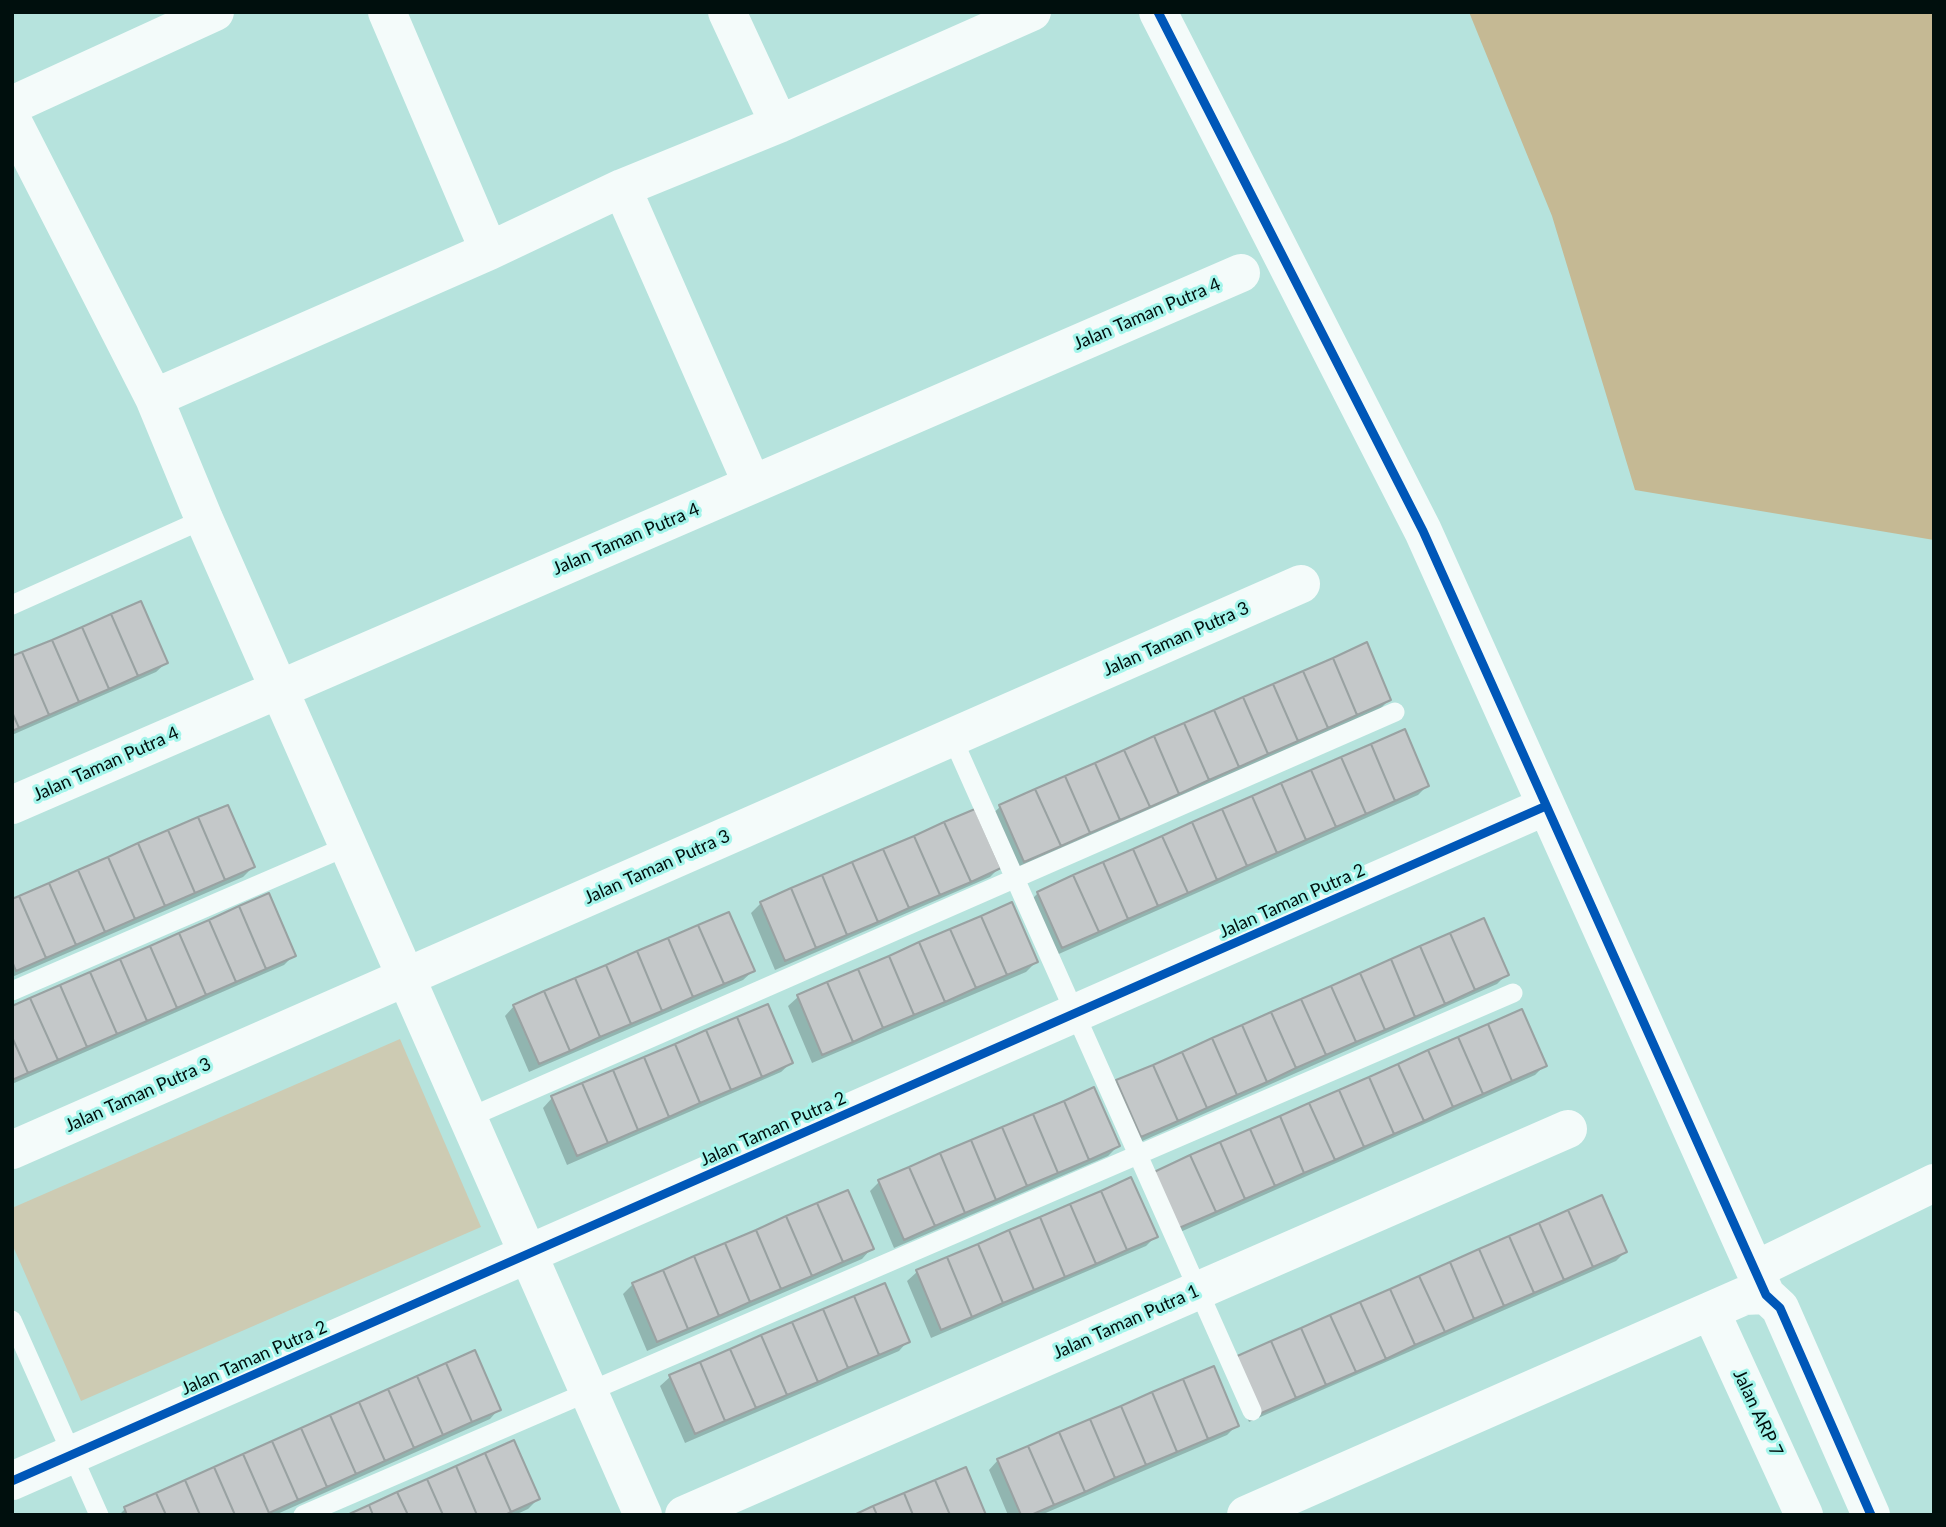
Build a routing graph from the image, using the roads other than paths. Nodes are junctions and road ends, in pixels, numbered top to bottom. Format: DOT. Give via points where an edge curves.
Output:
graph roads {
  1 [pos="215,12"];
  2 [pos="387,12"];
  3 [pos="727,12"];
  4 [pos="1032,12"];
  5 [pos="1158,12"];
  6 [pos="12,105"];
  7 [pos="12,120"];
  8 [pos="779,124"];
  9 [pos="622,188"];
  10 [pos="489,251"];
  11 [pos="1241,273"];
  12 [pos="154,398"];
  13 [pos="752,484"];
  14 [pos="204,519"];
  15 [pos="1301,584"];
  16 [pos="12,605"];
  17 [pos="278,689"];
  18 [pos="1395,712"];
  19 [pos="952,737"];
  20 [pos="12,805"];
  21 [pos="1546,806"];
  22 [pos="348,846"];
  23 [pos="1015,878"];
  24 [pos="406,977"];
  25 [pos="12,991"];
  26 [pos="1513,993"];
  27 [pos="1075,1014"];
  28 [pos="468,1118"];
  29 [pos="1568,1129"];
  30 [pos="12,1150"];
  31 [pos="1138,1155"];
  32 [pos="1934,1183"];
  33 [pos="528,1254"];
  34 [pos="1760,1282"];
  35 [pos="1198,1291"];
  36 [pos="1711,1312"];
  37 [pos="12,1320"];
  38 [pos="589,1391"];
  39 [pos="1252,1411"];
  40 [pos="72,1455"];
  41 [pos="12,1481"];
  42 [pos="99,1515"];
  43 [pos="303,1515"];
  44 [pos="643,1515"];
  45 [pos="684,1515"];
  46 [pos="1246,1515"];
  47 [pos="1804,1515"];
  48 [pos="1871,1515"];
  1 -- 6 [label="street"];
  2 -- 10 [label="street"];
  3 -- 8 [label="street"];
  4 -- 8 [label="street"];
  5 -- 21 [label="street" via="1423,531"];
  7 -- 12 [label="street"];
  8 -- 9 [label="street"];
  9 -- 10 [label="street"];
  9 -- 13 [label="street"];
  10 -- 12 [label="street"];
  11 -- 13 [label="street, Jalan Taman Putra 4"];
  12 -- 14 [label="street"];
  13 -- 17 [label="street, Jalan Taman Putra 4"];
  14 -- 16 [label="lane"];
  14 -- 17 [label="street"];
  15 -- 19 [label="street, Jalan Taman Putra 3"];
  17 -- 20 [label="street, Jalan Taman Putra 4"];
  17 -- 22 [label="street"];
  18 -- 23 [label="lane"];
  19 -- 23 [label="lane"];
  19 -- 24 [label="street, Jalan Taman Putra 3"];
  21 -- 27 [label="street, Jalan Taman Putra 2"];
  21 -- 34 [label="street"];
  22 -- 24 [label="street"];
  22 -- 25 [label="lane"];
  23 -- 27 [label="lane"];
  23 -- 28 [label="lane"];
  24 -- 28 [label="street"];
  24 -- 30 [label="street, Jalan Taman Putra 3"];
  26 -- 31 [label="lane"];
  27 -- 31 [label="lane"];
  27 -- 33 [label="street, Jalan Taman Putra 2"];
  28 -- 33 [label="street"];
  29 -- 35 [label="street, Jalan Taman Putra 1"];
  31 -- 35 [label="lane"];
  31 -- 38 [label="lane"];
  32 -- 34 [label="street"];
  33 -- 38 [label="street"];
  33 -- 40 [label="street, Jalan Taman Putra 2"];
  34 -- 36 [label="street" via="1744,1297"];
  34 -- 48 [label="street" via="1780,1308"];
  35 -- 39 [label="lane"];
  35 -- 45 [label="street, Jalan Taman Putra 1"];
  36 -- 46 [label="street"];
  36 -- 47 [label="street, Jalan ARP 7"];
  37 -- 40 [label="lane"];
  38 -- 43 [label="lane"];
  38 -- 44 [label="street"];
  40 -- 41 [label="street, Jalan Taman Putra 2"];
  40 -- 42 [label="lane"];
}
